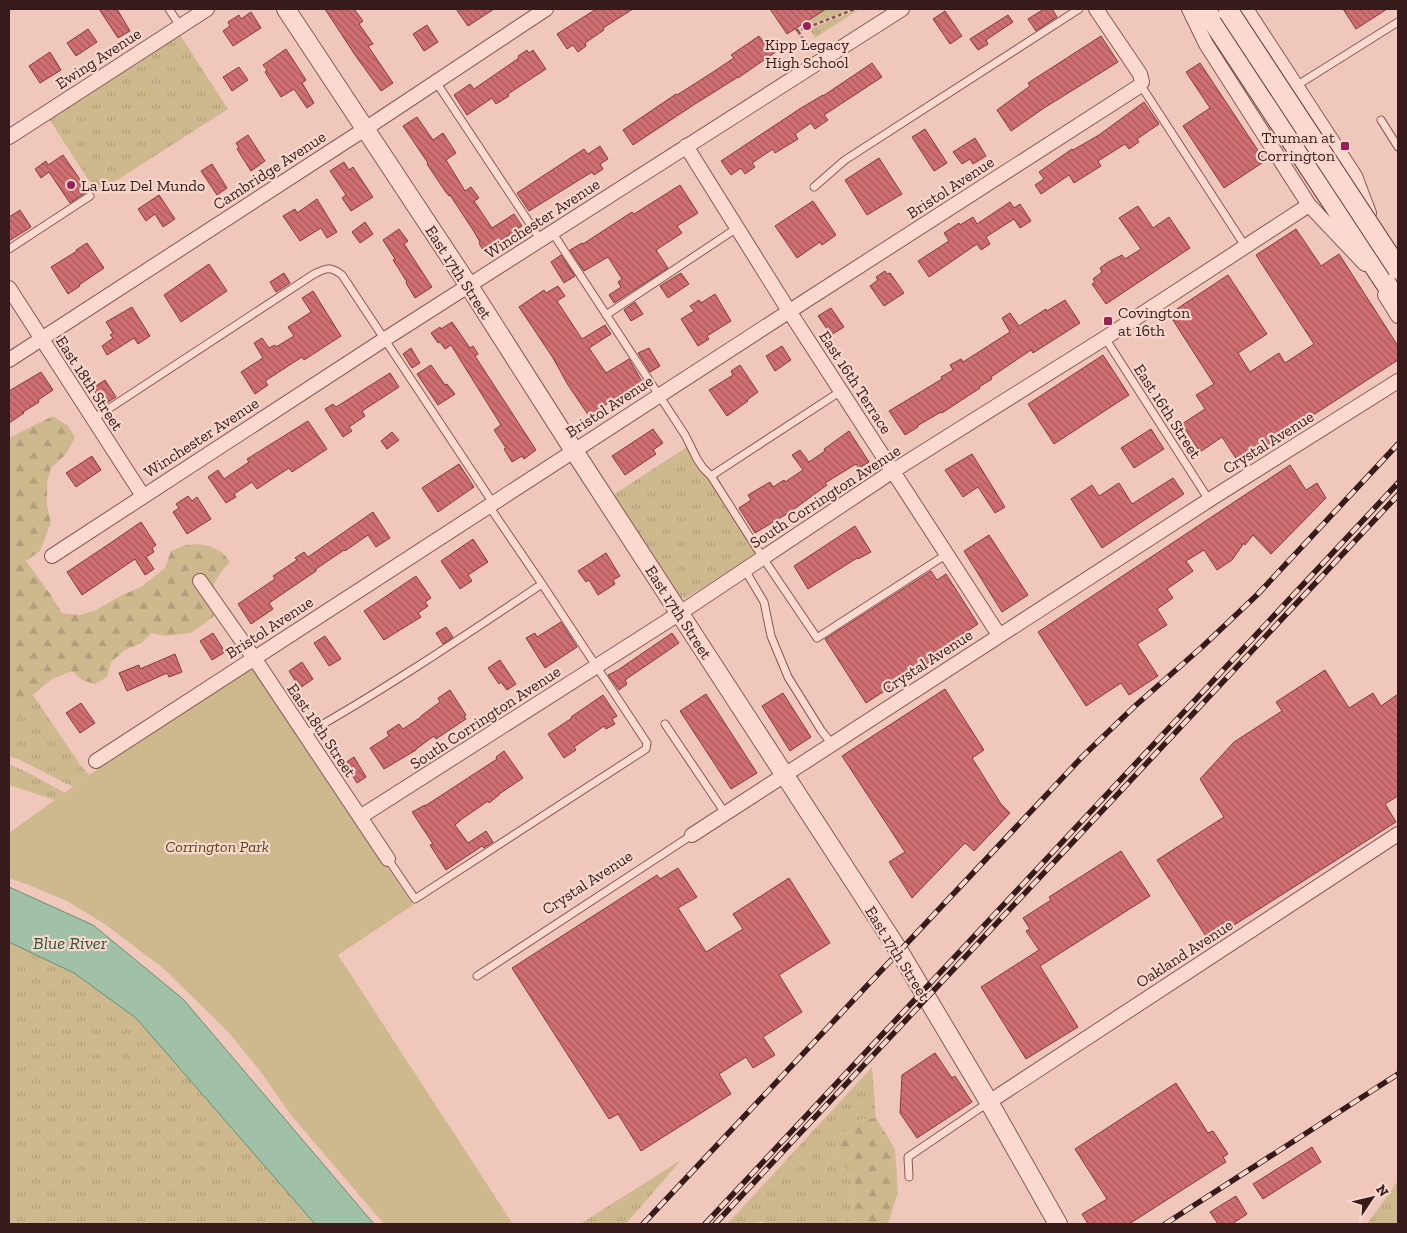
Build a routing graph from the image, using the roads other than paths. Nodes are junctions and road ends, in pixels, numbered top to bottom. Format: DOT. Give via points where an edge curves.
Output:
graph roads {
  1 [pos="169,9"];
  2 [pos="207,9"];
  3 [pos="286,9"];
  4 [pos="546,9"];
  5 [pos="902,9"];
  6 [pos="1080,9"];
  7 [pos="1096,9"];
  8 [pos="1189,9"];
  9 [pos="1224,12"];
  10 [pos="1398,22"];
  11 [pos="180,26"];
  12 [pos="436,82"];
  13 [pos="1141,84"];
  14 [pos="1296,86"];
  15 [pos="1381,120"];
  16 [pos="365,129"];
  17 [pos="9,137"];
  18 [pos="686,146"];
  19 [pos="1398,147"];
  20 [pos="814,187"];
  21 [pos="90,196"];
  22 [pos="1309,205"];
  23 [pos="737,228"];
  24 [pos="546,236"];
  25 [pos="1245,246"];
  26 [pos="9,249"];
  27 [pos="1398,269"];
  28 [pos="1398,274"];
  29 [pos="469,286"];
  30 [pos="9,288"];
  31 [pos="1398,302"];
  32 [pos="789,311"];
  33 [pos="606,315"];
  34 [pos="1398,316"];
  35 [pos="1105,338"];
  36 [pos="41,339"];
  37 [pos="385,339"];
  38 [pos="9,360"];
  39 [pos="1398,381"];
  40 [pos="842,391"];
  41 [pos="658,396"];
  42 [pos="93,419"];
  43 [pos="574,450"];
  44 [pos="893,471"];
  45 [pos="711,476"];
  46 [pos="143,496"];
  47 [pos="1209,500"];
  48 [pos="490,504"];
  49 [pos="946,554"];
  50 [pos="52,556"];
  51 [pos="763,558"];
  52 [pos="745,570"];
  53 [pos="200,581"];
  54 [pos="542,584"];
  55 [pos="680,613"];
  56 [pos="999,635"];
  57 [pos="254,658"];
  58 [pos="596,666"];
  59 [pos="665,724"];
  60 [pos="304,734"];
  61 [pos="831,744"];
  62 [pos="96,761"];
  63 [pos="784,774"];
  64 [pos="724,813"];
  65 [pos="360,818"];
  66 [pos="692,834"];
  67 [pos="1398,834"];
  68 [pos="388,859"];
  69 [pos="477,976"];
  70 [pos="989,1102"];
  71 [pos="909,1177"];
  72 [pos="1058,1224"];
  1 -- 11 [label="lane"];
  2 -- 11 [label="street, Ewing Avenue"];
  3 -- 16 [label="street, East 17th Street"];
  4 -- 12 [label="street, Cambridge Avenue"];
  5 -- 18 [label="street, Winchester Avenue"];
  6 -- 20 [label="lane" via="845,160"];
  7 -- 13 [label="street" via="1140,74"];
  8 -- 22 [label="street" via="1206,44"];
  9 -- 14 [label="street" via="1250,15"];
  9 -- 27 [label="main road, bridge"];
  9 -- 31 [label="main road"];
  10 -- 14 [label="lane"];
  11 -- 17 [label="street, Ewing Avenue"];
  12 -- 16 [label="street, Cambridge Avenue"];
  12 -- 24 [label="lane"];
  13 -- 25 [label="lane"];
  13 -- 32 [label="street, Bristol Avenue"];
  14 -- 28 [label="street" via="1355,176 1384,253"];
  15 -- 19 [label="lane"];
  16 -- 29 [label="street, East 17th Street"];
  16 -- 36 [label="street, Cambridge Avenue"];
  18 -- 23 [label="street, East 16th Terrace"];
  18 -- 24 [label="street, Winchester Avenue"];
  21 -- 26 [label="lane"];
  22 -- 25 [label="street, South Corrington Avenue"];
  22 -- 34 [label="street" via="1366,266"];
  23 -- 32 [label="street, East 16th Terrace"];
  23 -- 33 [label="lane"];
  24 -- 29 [label="street, Winchester Avenue"];
  24 -- 33 [label="lane"];
  25 -- 35 [label="street, South Corrington Avenue"];
  29 -- 37 [label="street, Winchester Avenue"];
  29 -- 43 [label="street, East 17th Street"];
  30 -- 36 [label="street, East 18th Street"];
  32 -- 40 [label="street, East 16th Terrace"];
  32 -- 41 [label="street, Bristol Avenue"];
  33 -- 41 [label="lane"];
  35 -- 44 [label="street, South Corrington Avenue"];
  35 -- 47 [label="lane, East 16th Street"];
  36 -- 38 [label="street, Cambridge Avenue"];
  36 -- 42 [label="street, East 18th Street"];
  37 -- 42 [label="lane" via="342,275 330,268 323,269"];
  37 -- 46 [label="street, Winchester Avenue"];
  37 -- 48 [label="lane"];
  39 -- 47 [label="street, Crystal Avenue"];
  40 -- 44 [label="street, East 16th Terrace"];
  40 -- 45 [label="lane"];
  41 -- 43 [label="street, Bristol Avenue"];
  41 -- 45 [label="lane"];
  42 -- 46 [label="street, East 18th Street"];
  43 -- 48 [label="street, Bristol Avenue"];
  43 -- 55 [label="street, East 17th Street"];
  44 -- 49 [label="street, East 16th Terrace"];
  44 -- 51 [label="street, South Corrington Avenue"];
  45 -- 51 [label="lane"];
  46 -- 50 [label="street, Winchester Avenue"];
  47 -- 56 [label="street, Crystal Avenue"];
  48 -- 54 [label="lane"];
  48 -- 57 [label="street, Bristol Avenue"];
  49 -- 51 [label="lane" via="817,638"];
  49 -- 56 [label="street, East 16th Terrace"];
  51 -- 52 [label="street, South Corrington Avenue"];
  52 -- 55 [label="street, South Corrington Avenue"];
  52 -- 61 [label="lane" via="764,602 771,636 788,677"];
  53 -- 57 [label="street, East 18th Street"];
  54 -- 58 [label="lane"];
  54 -- 60 [label="lane" via="403,676"];
  55 -- 58 [label="street, South Corrington Avenue"];
  55 -- 63 [label="street, East 17th Street"];
  56 -- 61 [label="street, Crystal Avenue"];
  57 -- 60 [label="street, East 18th Street"];
  57 -- 62 [label="street, Bristol Avenue"];
  58 -- 65 [label="street, South Corrington Avenue"];
  58 -- 68 [label="lane, East 18th Street" via="647,743 646,749 415,899"];
  59 -- 64 [label="lane"];
  60 -- 65 [label="street, East 18th Street"];
  61 -- 63 [label="street, Crystal Avenue"];
  63 -- 64 [label="street, Crystal Avenue"];
  63 -- 70 [label="street, East 17th Street" via="899,951"];
  64 -- 66 [label="street, Crystal Avenue"];
  65 -- 68 [label="street, East 18th Street"];
  66 -- 69 [label="lane, Crystal Avenue"];
  67 -- 70 [label="street, Oakland Avenue"];
  70 -- 71 [label="lane" via="908,1157"];
  70 -- 72 [label="street, East 17th Street"];
}
